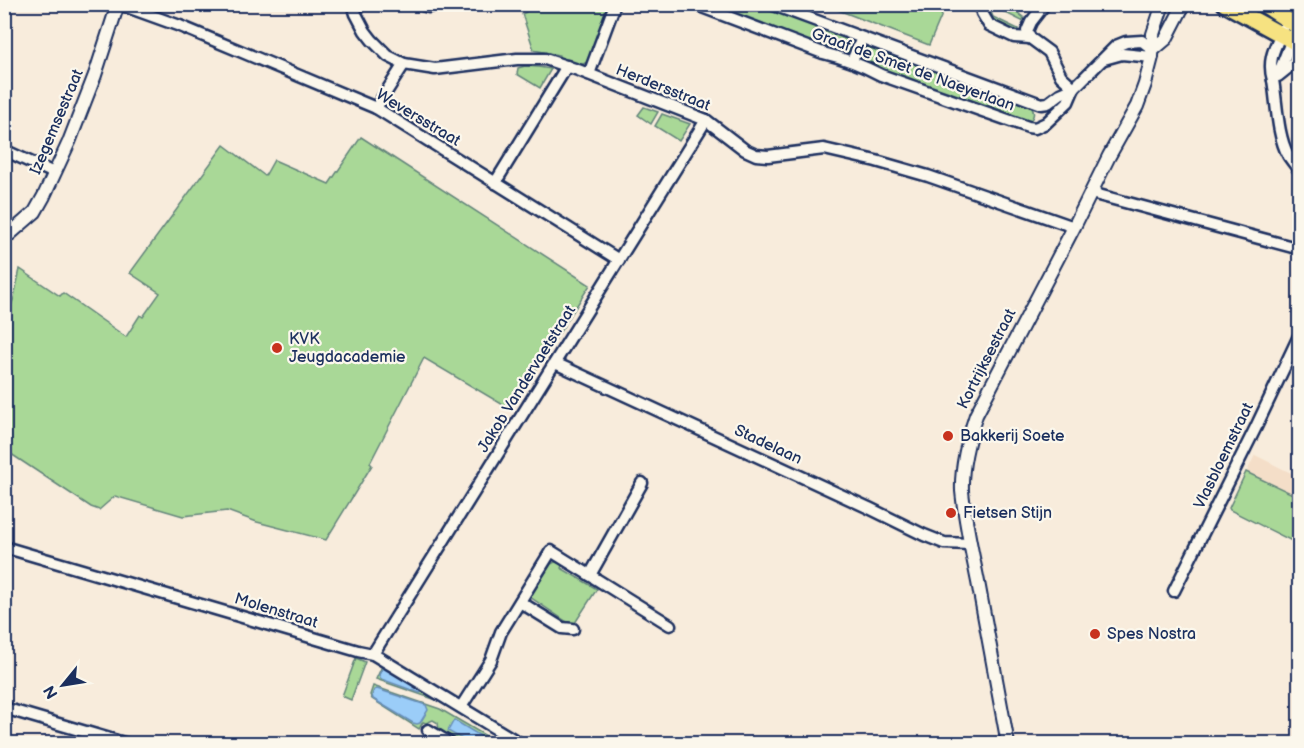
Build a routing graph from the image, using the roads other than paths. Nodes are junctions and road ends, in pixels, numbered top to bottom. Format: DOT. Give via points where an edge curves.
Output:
graph roads {
  1 [pos="119,4"];
  2 [pos="353,4"];
  3 [pos="419,4"];
  4 [pos="439,4"];
  5 [pos="615,4"];
  6 [pos="694,4"];
  7 [pos="771,4"];
  8 [pos="986,4"];
  9 [pos="1045,4"];
  10 [pos="1163,4"];
  11 [pos="1184,4"];
  12 [pos="1225,4"];
  13 [pos="1263,4"];
  14 [pos="1292,33"];
  15 [pos="862,38"];
  16 [pos="1030,38"];
  17 [pos="1153,53"];
  18 [pos="1104,60"];
  19 [pos="852,61"];
  20 [pos="1299,61"];
  21 [pos="404,64"];
  22 [pos="567,66"];
  23 [pos="589,74"];
  24 [pos="1273,80"];
  25 [pos="1074,88"];
  26 [pos="376,108"];
  27 [pos="706,120"];
  28 [pos="4,150"];
  29 [pos="1299,171"];
  30 [pos="54,173"];
  31 [pos="495,183"];
  32 [pos="1090,193"];
  33 [pos="1074,227"];
  34 [pos="4,239"];
  35 [pos="1299,249"];
  36 [pos="619,260"];
  37 [pos="1299,334"];
  38 [pos="555,363"];
  39 [pos="642,483"];
  40 [pos="970,544"];
  41 [pos="4,547"];
  42 [pos="590,575"];
  43 [pos="1174,591"];
  44 [pos="520,602"];
  45 [pos="670,625"];
  46 [pos="573,629"];
  47 [pos="373,654"];
  48 [pos="461,707"];
  49 [pos="4,708"];
  50 [pos="428,730"];
  51 [pos="127,744"];
  52 [pos="451,744"];
  53 [pos="521,744"];
  54 [pos="1008,744"];
  1 -- 26 [label="street, Weversstraat"];
  1 -- 30 [label="street, Izegemsestraat" via="95,75"];
  2 -- 21 [label="street, Herdersstraat" via="372,40 388,56"];
  3 -- 4 [label="street"];
  5 -- 23 [label="street"];
  6 -- 19 [label="street, Graaf de Smet de Naeyerlaan"];
  7 -- 15 [label="street, Graaf de Smet de Naeyerlaan"];
  8 -- 16 [label="street" via="982,13 989,25 1014,37"];
  9 -- 16 [label="street" via="1030,22"];
  10 -- 17 [label="street, Kortrijksestraat" via="1153,34"];
  11 -- 17 [label="street, Kortrijksestraat" via="1166,39"];
  12 -- 14 [label="main road"];
  13 -- 14 [label="main road"];
  14 -- 24 [label="street" via="1270,61"];
  15 -- 19 [label="street"];
  15 -- 25 [label="street, Graaf de Smet de Naeyerlaan" via="1041,105"];
  16 -- 25 [label="street" via="1048,52 1061,76"];
  17 -- 18 [label="street" via="1122,54"];
  17 -- 18 [label="street, Graaf de Smet de Naeyerlaan" via="1142,41 1126,42 1116,46"];
  17 -- 32 [label="street, Kortrijksestraat" via="1137,106"];
  18 -- 25 [label="street, Graaf de Smet de Naeyerlaan"];
  19 -- 25 [label="street, Graaf de Smet de Naeyerlaan" via="1028,128 1046,123 1068,102"];
  20 -- 24 [label="street"];
  21 -- 22 [label="street, Herdersstraat" via="435,69 540,58"];
  21 -- 26 [label="street"];
  22 -- 23 [label="street, Herdersstraat"];
  22 -- 31 [label="street"];
  23 -- 27 [label="street, Herdersstraat"];
  24 -- 29 [label="street" via="1285,149"];
  26 -- 31 [label="street, Weversstraat"];
  27 -- 33 [label="street, Herdersstraat" via="756,155 824,149 928,176"];
  27 -- 36 [label="street, Jakob Vandervaetstraat"];
  28 -- 30 [label="street"];
  30 -- 34 [label="street, Izegemsestraat" via="34,212"];
  31 -- 36 [label="street, Weversstraat"];
  32 -- 33 [label="street, Kortrijksestraat"];
  32 -- 35 [label="street"];
  33 -- 40 [label="street, Kortrijksestraat" via="970,433 963,492"];
  36 -- 38 [label="street, Jakob Vandervaetstraat"];
  37 -- 43 [label="street, Vlasbloemstraat"];
  38 -- 40 [label="street, Stadelaan" via="924,535 944,543"];
  38 -- 47 [label="street, Jakob Vandervaetstraat"];
  39 -- 42 [label="street"];
  40 -- 54 [label="street, Kortrijksestraat"];
  41 -- 47 [label="street, Molenstraat"];
  42 -- 44 [label="street" via="550,551"];
  42 -- 45 [label="street"];
  44 -- 46 [label="street" via="562,628"];
  44 -- 48 [label="street"];
  47 -- 48 [label="street, Molenstraat"];
  48 -- 53 [label="street, Molenstraat"];
  49 -- 51 [label="street"];
  50 -- 52 [label="street"];
}
